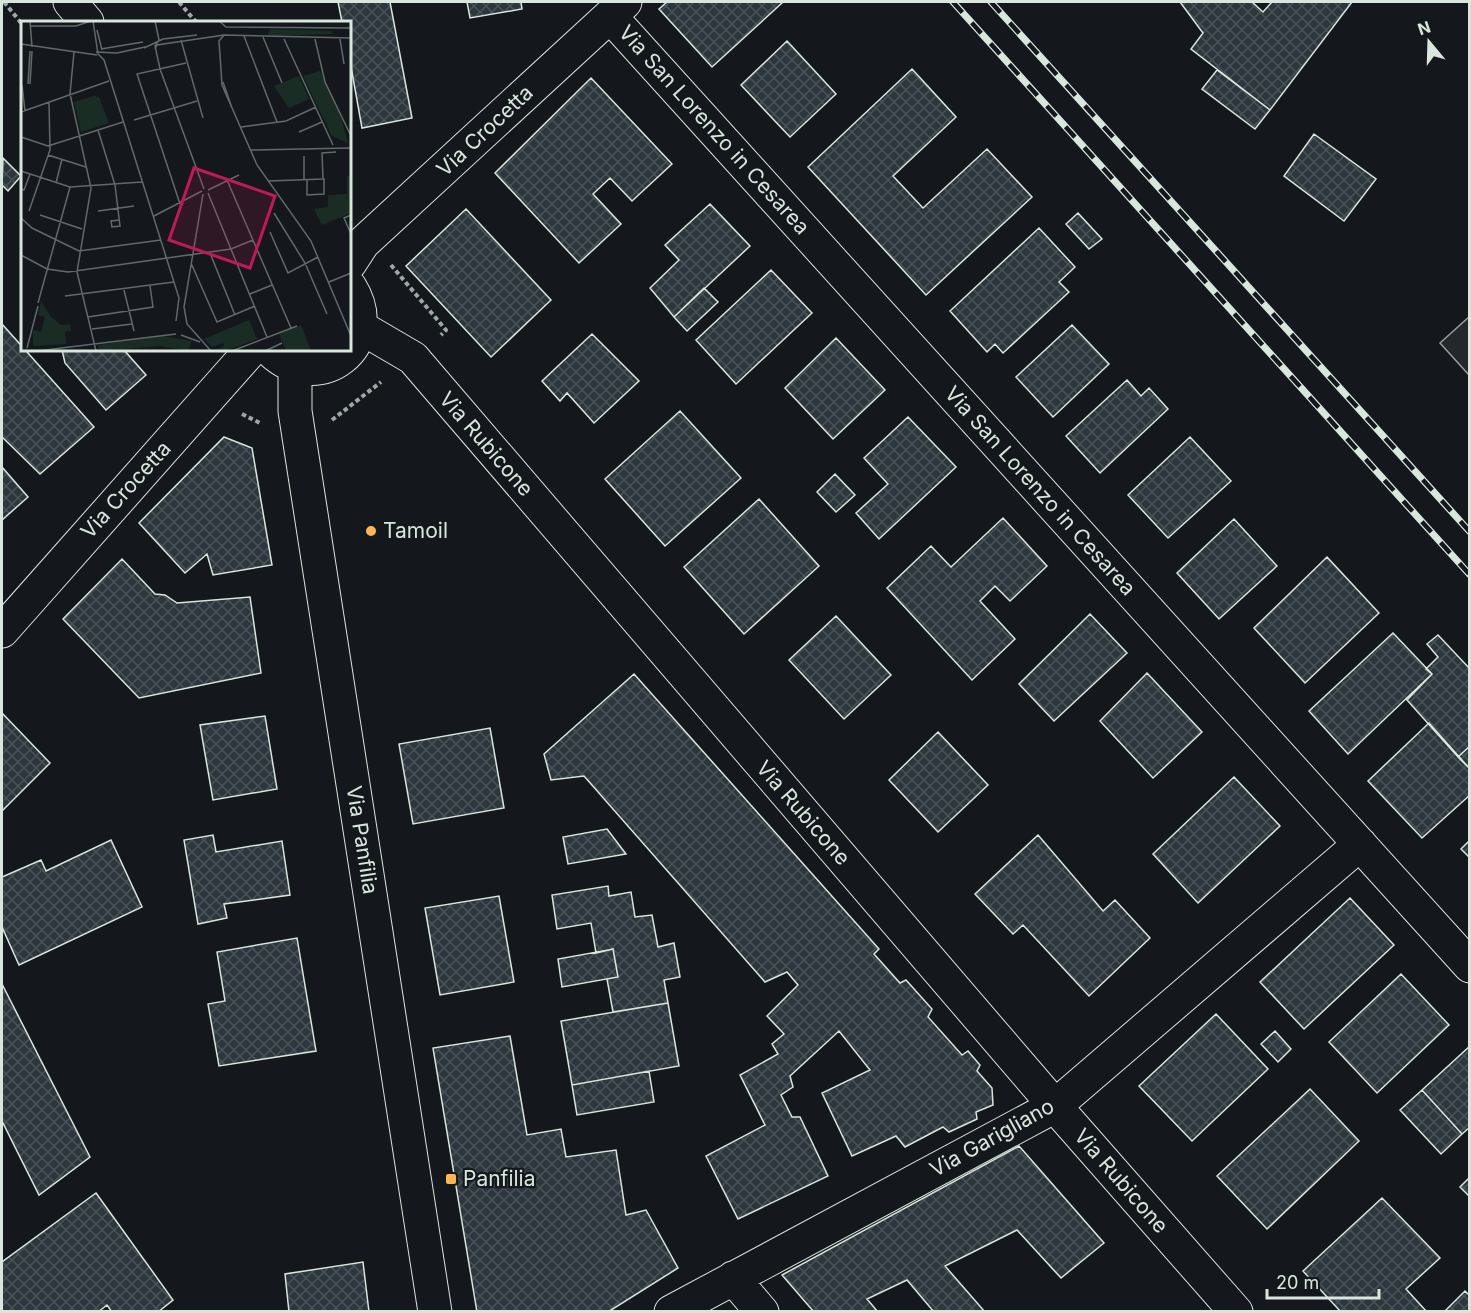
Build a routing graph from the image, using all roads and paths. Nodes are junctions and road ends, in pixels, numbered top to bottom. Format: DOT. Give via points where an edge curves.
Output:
graph roads {
  1 [pos="4,2"];
  2 [pos="70,2"];
  3 [pos="179,2"];
  4 [pos="617,9"];
  5 [pos="86,21"];
  6 [pos="195,21"];
  7 [pos="21,23"];
  8 [pos="356,253"];
  9 [pos="351,289"];
  10 [pos="360,327"];
  11 [pos="351,348"];
  12 [pos="250,351"];
  13 [pos="349,351"];
  14 [pos="283,358"];
  15 [pos="412,358"];
  16 [pos="326,425"];
  17 [pos="2,631"];
  18 [pos="1360,844"];
  19 [pos="1470,966"];
  20 [pos="1055,1106"];
  21 [pos="733,1278"];
  22 [pos="435,1311"];
  23 [pos="671,1311"];
  24 [pos="762,1311"];
  25 [pos="1236,1311"];
  1 -- 7 [label="path"];
  2 -- 5 [label="street"];
  3 -- 6 [label="path"];
  4 -- 8 [label="street, Via Crocetta"];
  4 -- 18 [label="street, Via San Lorenzo in Cesarea"];
  8 -- 15 [label="path" via="392,265 446,330"];
  9 -- 10 [label="street" via="361,313"];
  10 -- 11 [label="street"];
  10 -- 15 [label="street, Via Rubicone"];
  12 -- 17 [label="street, Via Crocetta"];
  13 -- 14 [label="street" via="329,366 312,369"];
  14 -- 22 [label="street, Via Panfilia" via="295,411"];
  15 -- 16 [label="path"];
  15 -- 20 [label="street, Via Rubicone"];
  18 -- 19 [label="street, Via San Lorenzo in Cesarea"];
  18 -- 20 [label="street, Via Garigliano"];
  20 -- 21 [label="street, Via Garigliano"];
  20 -- 25 [label="street, Via Rubicone"];
  21 -- 23 [label="street, Via Garigliano"];
  21 -- 24 [label="street"];
}
